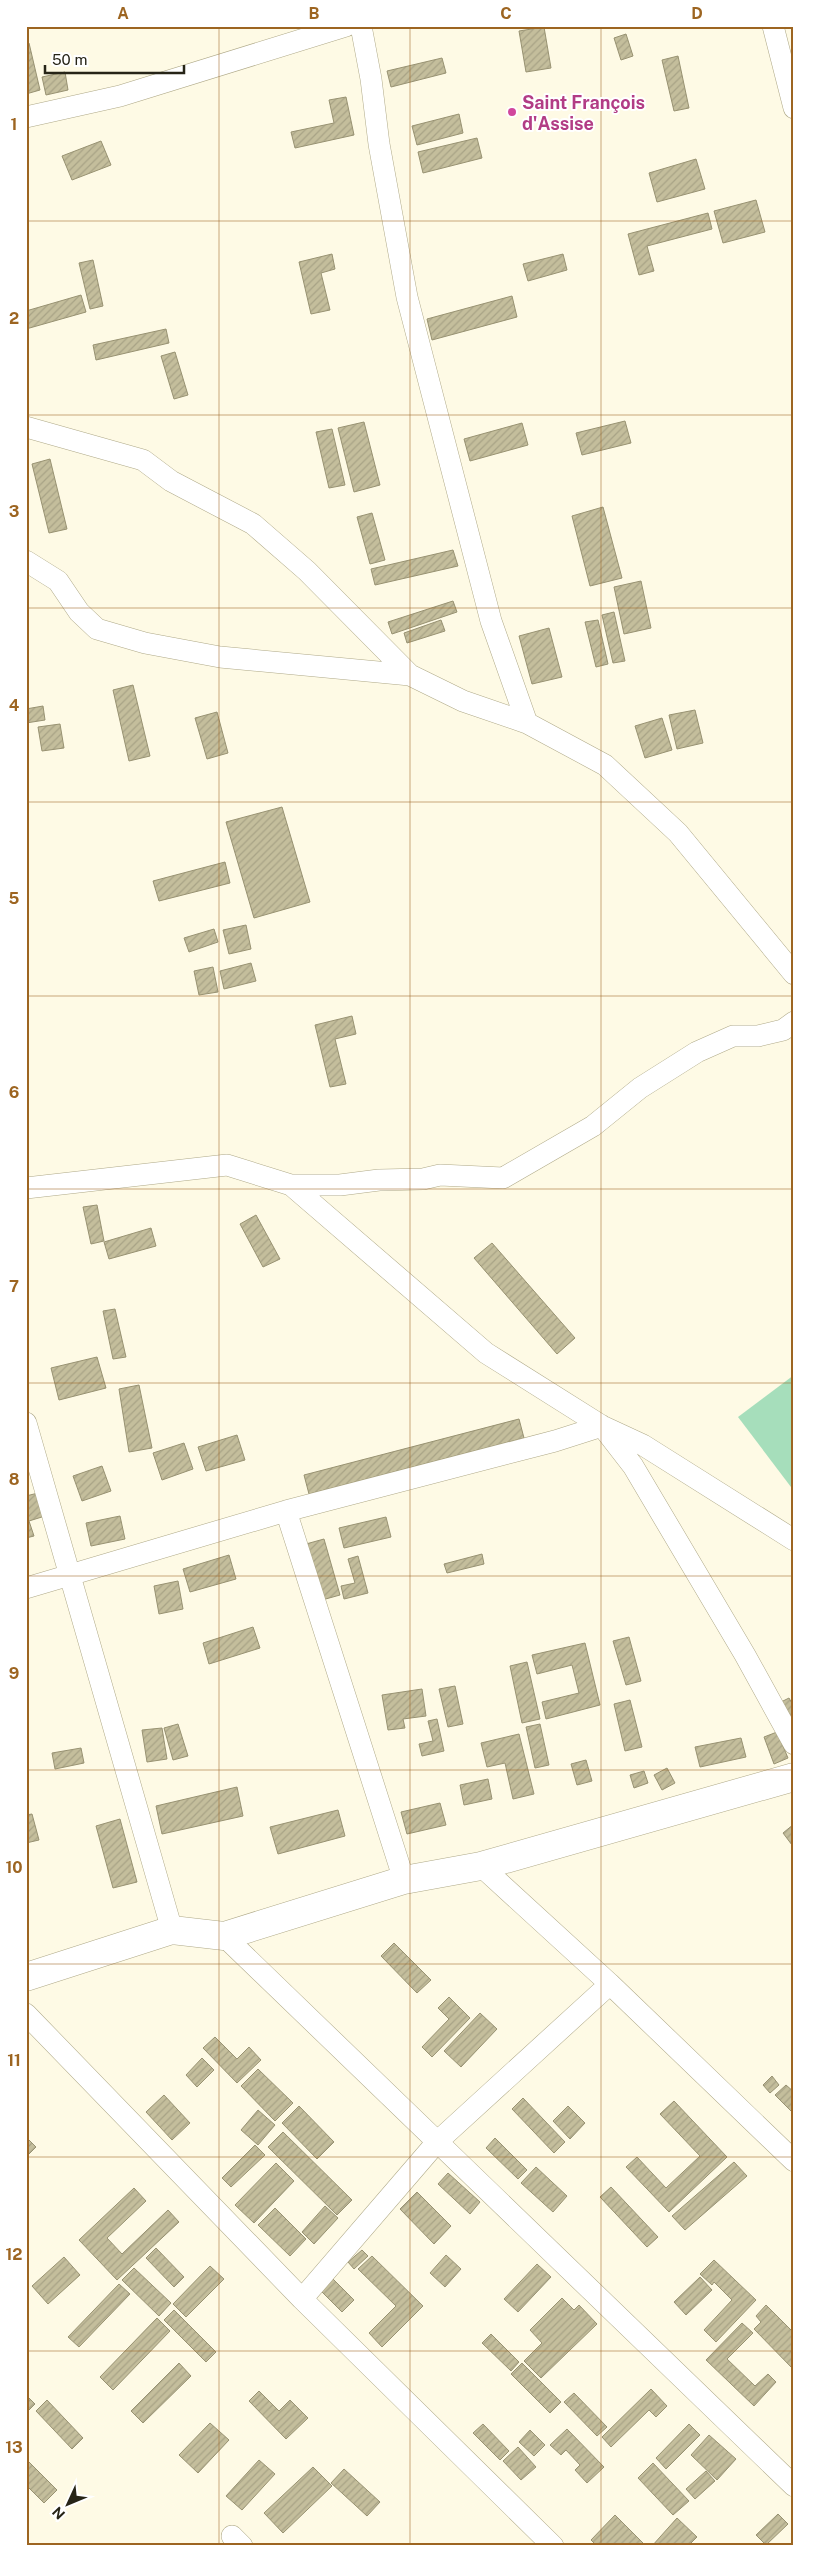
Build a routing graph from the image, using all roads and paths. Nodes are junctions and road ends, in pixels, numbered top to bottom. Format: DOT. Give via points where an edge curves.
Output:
graph roads {
  1 [pos="346,26"];
  2 [pos="361,26"];
  3 [pos="773,26"];
  4 [pos="794,108"];
  5 [pos="26,117"];
  6 [pos="26,427"];
  7 [pos="26,561"];
  8 [pos="410,675"];
  9 [pos="527,723"];
  10 [pos="794,974"];
  11 [pos="794,1022"];
  12 [pos="291,1185"];
  13 [pos="26,1188"];
  14 [pos="26,1423"];
  15 [pos="602,1426"];
  16 [pos="286,1511"];
  17 [pos="794,1540"];
  18 [pos="68,1575"];
  19 [pos="26,1588"];
  20 [pos="794,1744"];
  21 [pos="794,1777"];
  22 [pos="481,1866"];
  23 [pos="404,1880"];
  24 [pos="172,1930"];
  25 [pos="224,1936"];
  26 [pos="26,1977"];
  27 [pos="610,1984"];
  28 [pos="26,2014"];
  29 [pos="437,2142"];
  30 [pos="794,2161"];
  31 [pos="302,2299"];
  32 [pos="794,2486"];
  33 [pos="553,2546"];
  1 -- 5 [label="street" via="120,96"];
  2 -- 9 [label="street" via="407,297 491,621"];
  3 -- 4 [label="street"];
  6 -- 8 [label="street" via="143,460 171,481 253,524 321,584"];
  7 -- 8 [label="street" via="58,581 79,612 97,629 137,641 220,657"];
  8 -- 9 [label="street" via="463,701"];
  9 -- 10 [label="street" via="605,765 678,832"];
  11 -- 12 [label="street" via="783,1030 758,1036 733,1036 697,1052 640,1088 593,1126 503,1178 440,1175 340,1185"];
  12 -- 13 [label="street" via="226,1165"];
  12 -- 15 [label="street" via="486,1353"];
  14 -- 18 [label="street"];
  15 -- 16 [label="street"];
  15 -- 17 [label="street" via="643,1446"];
  15 -- 20 [label="street" via="633,1466"];
  16 -- 18 [label="street"];
  16 -- 23 [label="street"];
  18 -- 19 [label="street"];
  18 -- 24 [label="street"];
  21 -- 22 [label="main road"];
  22 -- 23 [label="main road"];
  22 -- 27 [label="street"];
  23 -- 25 [label="main road"];
  24 -- 25 [label="main road"];
  24 -- 26 [label="main road"];
  25 -- 29 [label="street"];
  27 -- 29 [label="street"];
  27 -- 30 [label="street"];
  28 -- 31 [label="street"];
  29 -- 31 [label="street"];
  29 -- 32 [label="street"];
  31 -- 33 [label="street"];
}
